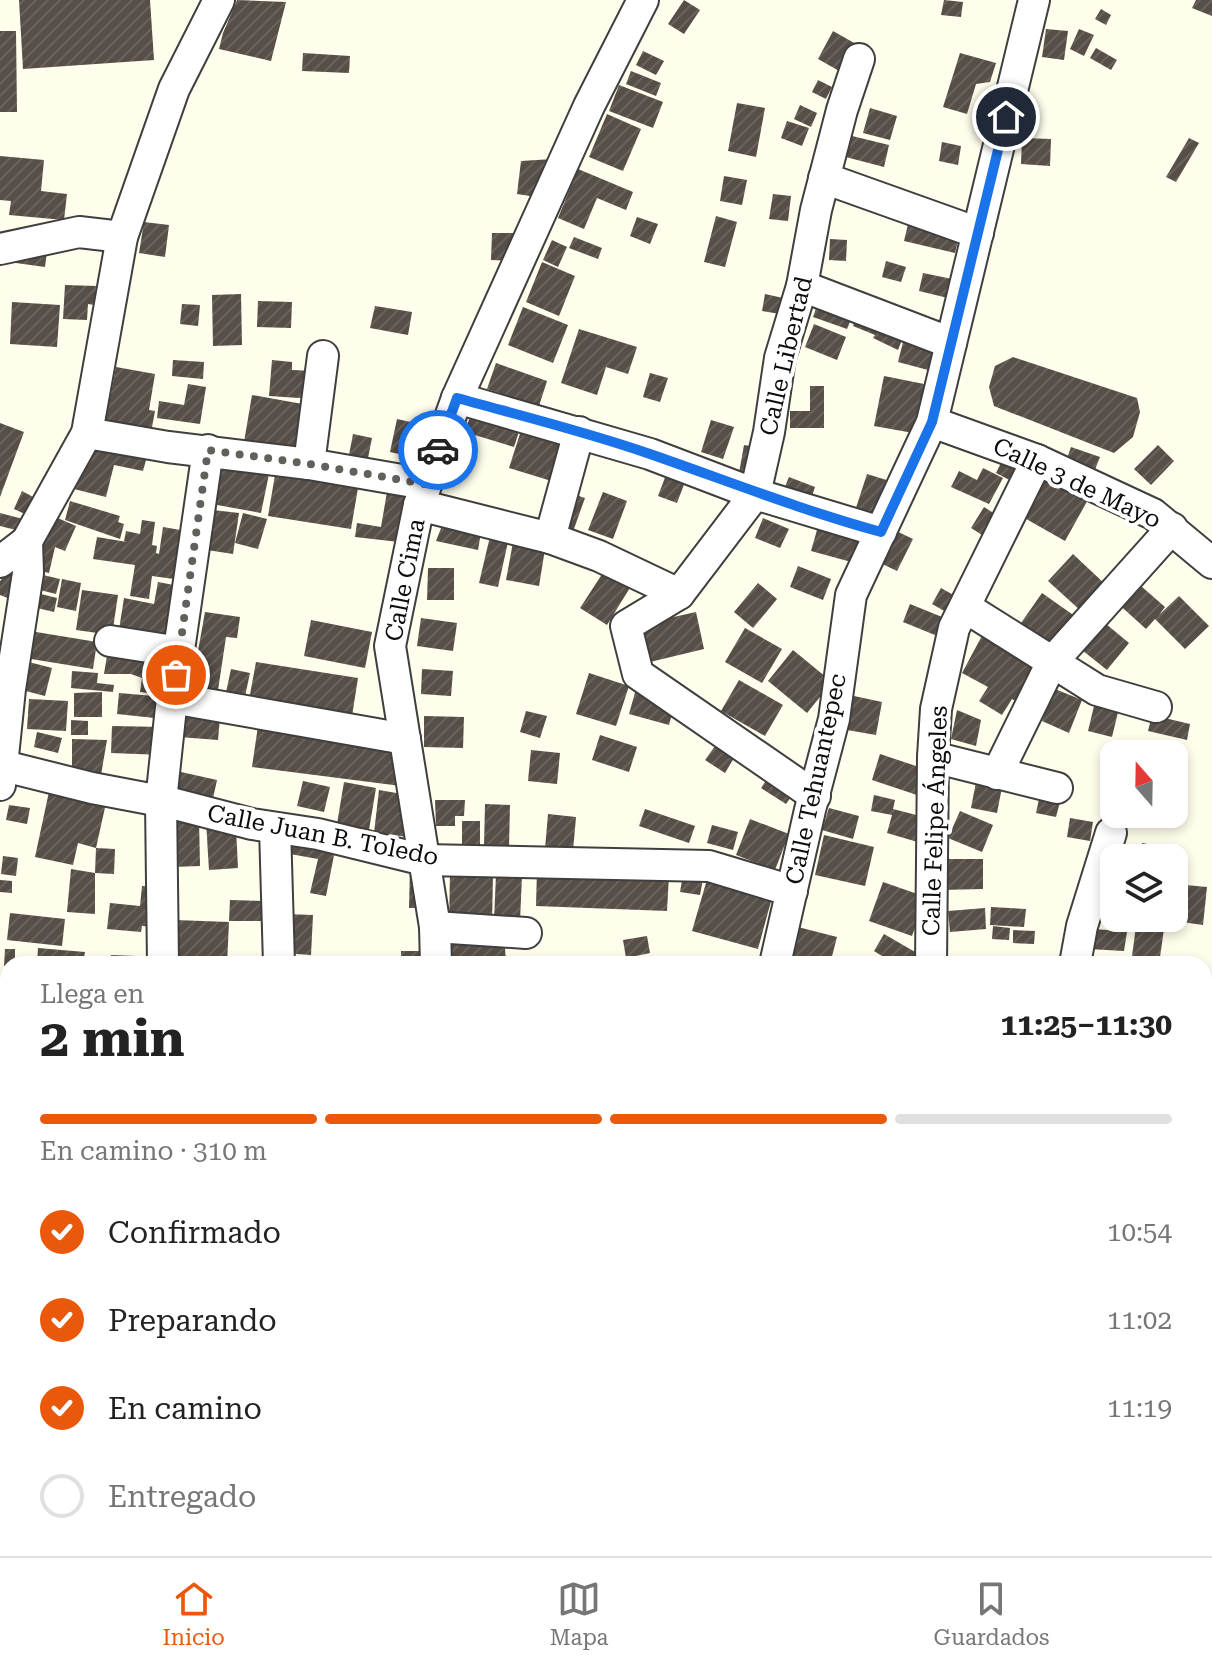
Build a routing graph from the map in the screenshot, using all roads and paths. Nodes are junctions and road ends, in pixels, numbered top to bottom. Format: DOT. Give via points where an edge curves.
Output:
graph roads {
  1 [pos="219,0"];
  2 [pos="643,0"];
  3 [pos="1034,0"];
  4 [pos="859,59"];
  5 [pos="824,178"];
  6 [pos="978,233"];
  7 [pos="122,237"];
  8 [pos="0,249"];
  9 [pos="802,286"];
  10 [pos="951,343"];
  11 [pos="323,356"];
  12 [pos="457,398"];
  13 [pos="932,422"];
  14 [pos="579,432"];
  15 [pos="87,433"];
  16 [pos="208,450"];
  17 [pos="1037,460"];
  18 [pos="309,464"];
  19 [pos="755,494"];
  20 [pos="422,495"];
  21 [pos="1172,528"];
  22 [pos="881,532"];
  23 [pos="550,538"];
  24 [pos="27,541"];
  25 [pos="0,562"];
  26 [pos="1212,563"];
  27 [pos="679,594"];
  28 [pos="965,607"];
  29 [pos="110,641"];
  30 [pos="180,652"];
  31 [pos="1052,662"];
  32 [pos="172,698"];
  33 [pos="1156,707"];
  34 [pos="405,739"];
  35 [pos="933,757"];
  36 [pos="1,772"];
  37 [pos="997,774"];
  38 [pos="1057,788"];
  39 [pos="815,796"];
  40 [pos="161,801"];
  41 [pos="275,828"];
  42 [pos="1111,833"];
  43 [pos="424,860"];
  44 [pos="792,891"];
  45 [pos="435,927"];
  46 [pos="526,933"];
  47 [pos="163,956"];
  48 [pos="279,956"];
  49 [pos="436,956"];
  50 [pos="777,956"];
  51 [pos="931,956"];
  52 [pos="1076,956"];
  1 -- 7 [label="street" via="174,89"];
  2 -- 12 [label="street, Calle Cima" via="589,106"];
  3 -- 6 [label="street, Calle Tehuantepec"];
  4 -- 5 [label="street, Calle Libertad"];
  5 -- 6 [label="street"];
  5 -- 9 [label="street, Calle Libertad"];
  6 -- 10 [label="street, Calle Tehuantepec"];
  7 -- 8 [label="street" via="79,232"];
  7 -- 15 [label="street"];
  9 -- 10 [label="street"];
  9 -- 19 [label="street, Calle Libertad" via="785,336"];
  10 -- 13 [label="street, Calle Tehuantepec"];
  11 -- 18 [label="street"];
  12 -- 14 [label="street"];
  12 -- 20 [label="street, Calle Cima"];
  13 -- 17 [label="street, Calle 3 de Mayo"];
  13 -- 22 [label="street, Calle Tehuantepec"];
  14 -- 19 [label="street"];
  14 -- 23 [label="street"];
  15 -- 16 [label="street"];
  15 -- 24 [label="street"];
  16 -- 18 [label="street"];
  16 -- 30 [label="street"];
  17 -- 21 [label="street, Calle 3 de Mayo"];
  17 -- 28 [label="street, Calle Felipe Ángeles"];
  18 -- 20 [label="street"];
  19 -- 22 [label="street"];
  19 -- 27 [label="street, Calle Libertad"];
  20 -- 23 [label="street"];
  20 -- 34 [label="street, Calle Cima" via="390,646"];
  21 -- 26 [label="street, Calle 3 de Mayo"];
  21 -- 31 [label="street"];
  22 -- 39 [label="street, Calle Tehuantepec" via="851,595 834,719"];
  23 -- 27 [label="street"];
  24 -- 25 [label="street"];
  24 -- 36 [label="street" via="28,573"];
  27 -- 39 [label="street, Calle Libertad" via="626,626 638,674"];
  28 -- 31 [label="street"];
  28 -- 35 [label="street, Calle Felipe Ángeles" via="954,628 939,696"];
  29 -- 30 [label="street"];
  30 -- 32 [label="street"];
  31 -- 33 [label="street" via="1097,690"];
  31 -- 37 [label="street"];
  32 -- 34 [label="street"];
  32 -- 40 [label="street"];
  34 -- 43 [label="street, Calle Cima"];
  35 -- 37 [label="street"];
  35 -- 51 [label="street, Calle Felipe Ángeles"];
  36 -- 40 [label="street, Calle Juan B. Toledo"];
  37 -- 38 [label="street"];
  39 -- 44 [label="street, Calle Tehuantepec"];
  40 -- 41 [label="street, Calle Juan B. Toledo"];
  40 -- 47 [label="street"];
  41 -- 43 [label="street, Calle Juan B. Toledo"];
  41 -- 48 [label="street"];
  42 -- 52 [label="street"];
  43 -- 44 [label="street, Calle Juan B. Toledo" via="709,866"];
  43 -- 45 [label="street, Calle Cima"];
  44 -- 50 [label="street, Calle Tehuantepec"];
  45 -- 46 [label="street"];
  45 -- 49 [label="street, Calle Cima"];
}
